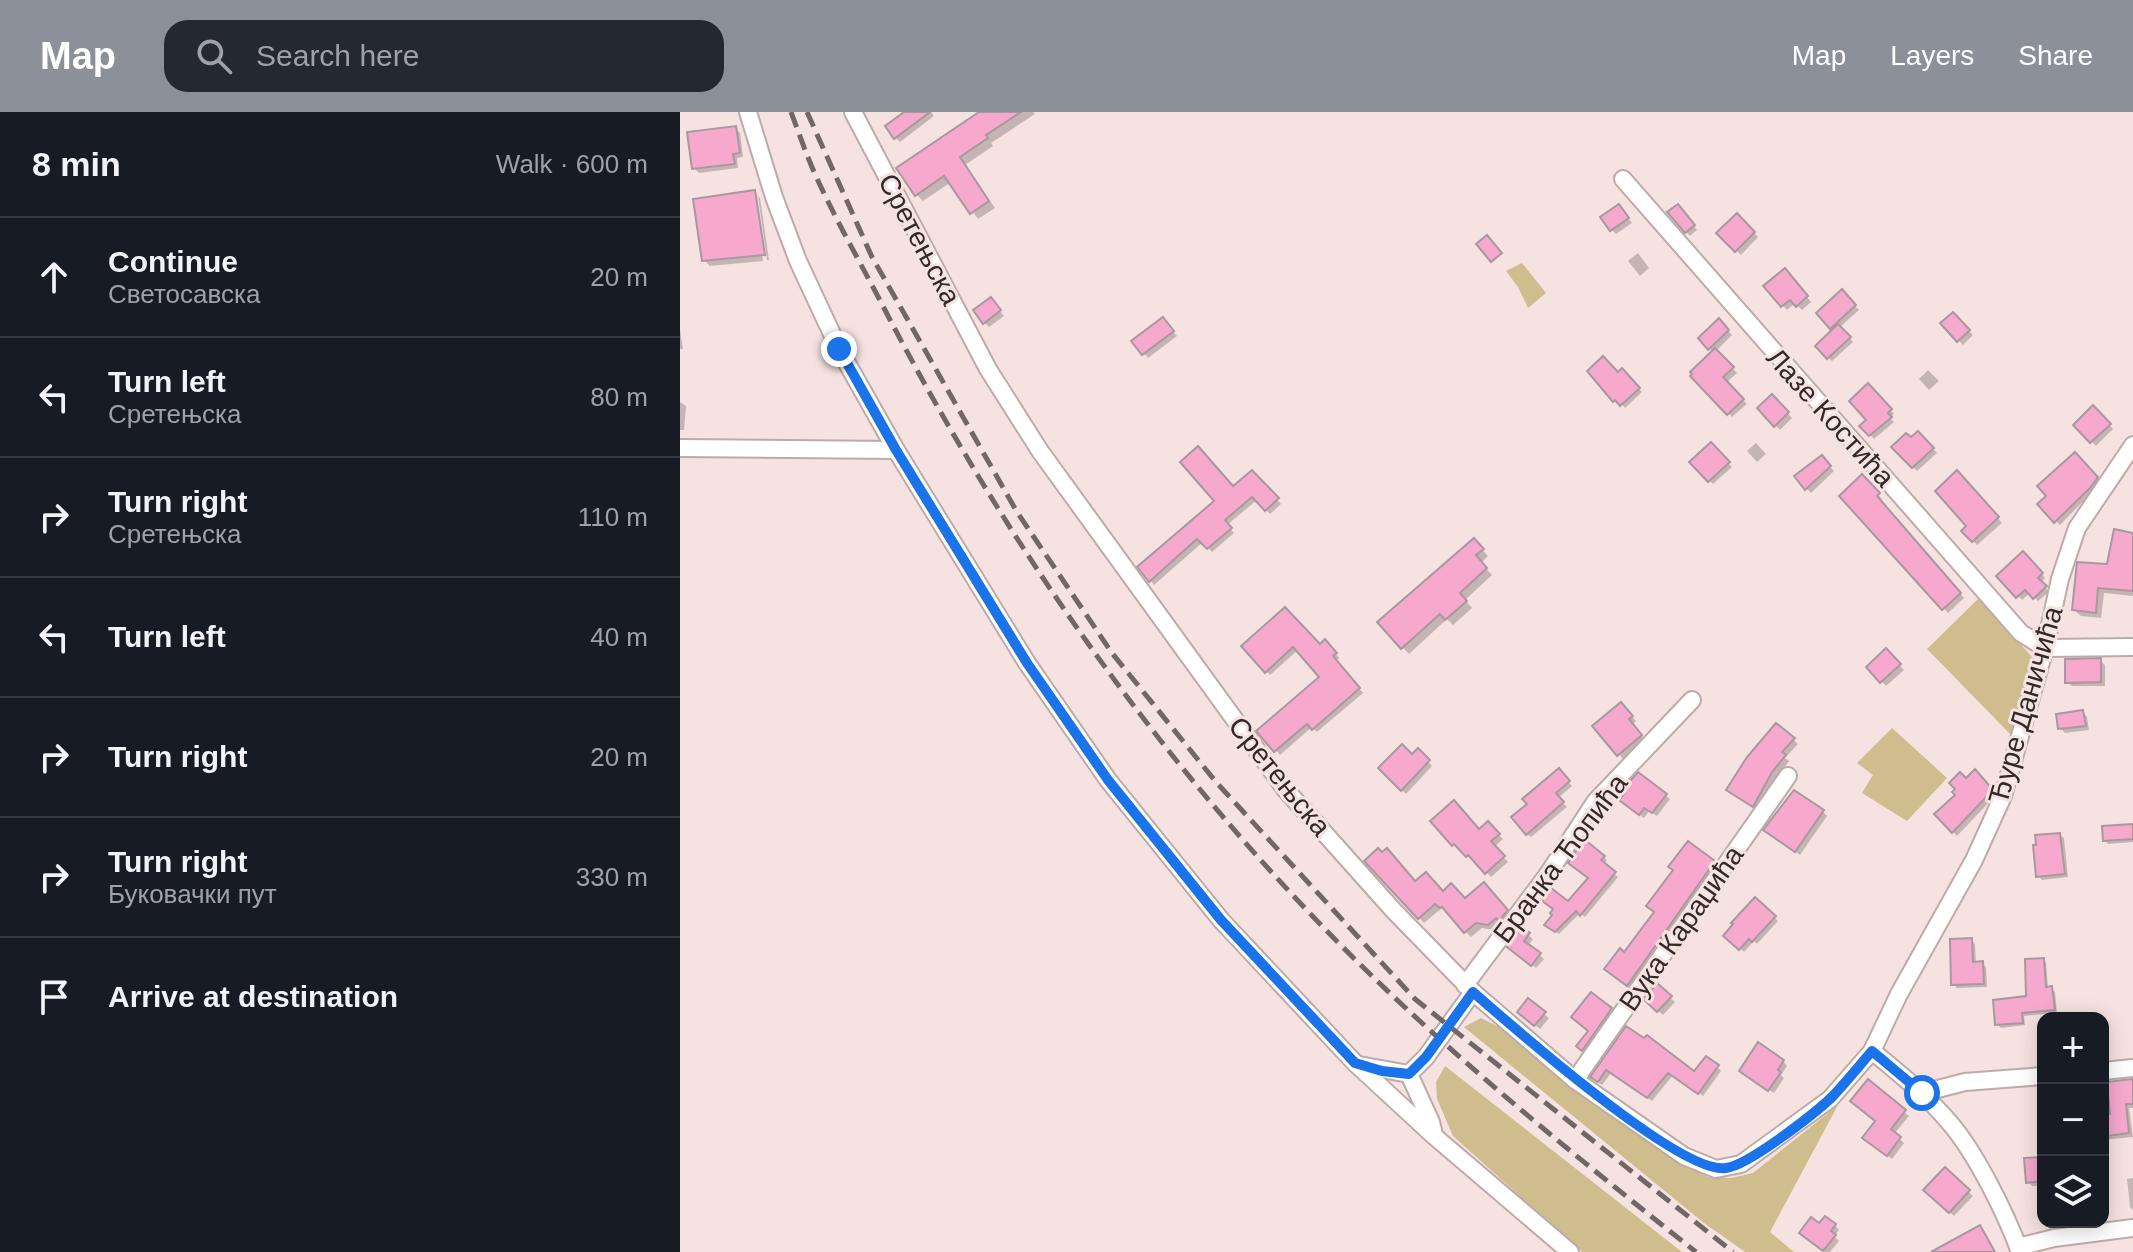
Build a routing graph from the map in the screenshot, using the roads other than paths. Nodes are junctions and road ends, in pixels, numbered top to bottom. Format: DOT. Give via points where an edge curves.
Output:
graph roads {
  1 [pos="748,112"];
  2 [pos="853,112"];
  3 [pos="1623,179"];
  4 [pos="2133,445"];
  5 [pos="680,448"];
  6 [pos="896,450"];
  7 [pos="2133,647"];
  8 [pos="2045,648"];
  9 [pos="1692,700"];
  10 [pos="1788,776"];
  11 [pos="1469,989"];
  12 [pos="1872,1051"];
  13 [pos="1355,1063"];
  14 [pos="2133,1068"];
  15 [pos="2109,1070"];
  16 [pos="1409,1074"];
  17 [pos="2037,1076"];
  18 [pos="1575,1080"];
  19 [pos="1922,1093"];
  20 [pos="1434,1136"];
  21 [pos="2133,1228"];
  22 [pos="2019,1250"];
  23 [pos="1570,1252"];
  1 -- 6 [label="street" via="798,261 839,349"];
  2 -- 11 [label="street, Сретењска" via="988,369 1040,451 1285,789"];
  3 -- 8 [label="street, Лазе Костића" via="2021,633"];
  4 -- 8 [label="street, Ђуре Даничића" via="2077,528"];
  5 -- 6 [label="street"];
  6 -- 13 [label="street" via="1027,663 1108,780 1221,920"];
  7 -- 8 [label="street"];
  8 -- 12 [label="street, Ђуре Даничића" via="2003,796"];
  9 -- 11 [label="street, Бранка Ћопића" via="1595,802"];
  10 -- 18 [label="street, Вука Караџића"];
  11 -- 16 [label="street, Бранка Ћопића" via="1426,1057"];
  11 -- 18 [label="street, Сретењска"];
  12 -- 18 [label="street, Сретењска" via="1830,1099 1729,1168 1716,1169 1684,1156"];
  12 -- 19 [label="street"];
  13 -- 16 [label="street"];
  13 -- 20 [label="street"];
  14 -- 15 [label="street"];
  16 -- 20 [label="street"];
  17 -- 19 [label="street" via="1965,1082"];
  19 -- 22 [label="street" via="1977,1162"];
  20 -- 23 [label="street"];
  21 -- 22 [label="street" via="2054,1238"];
}
